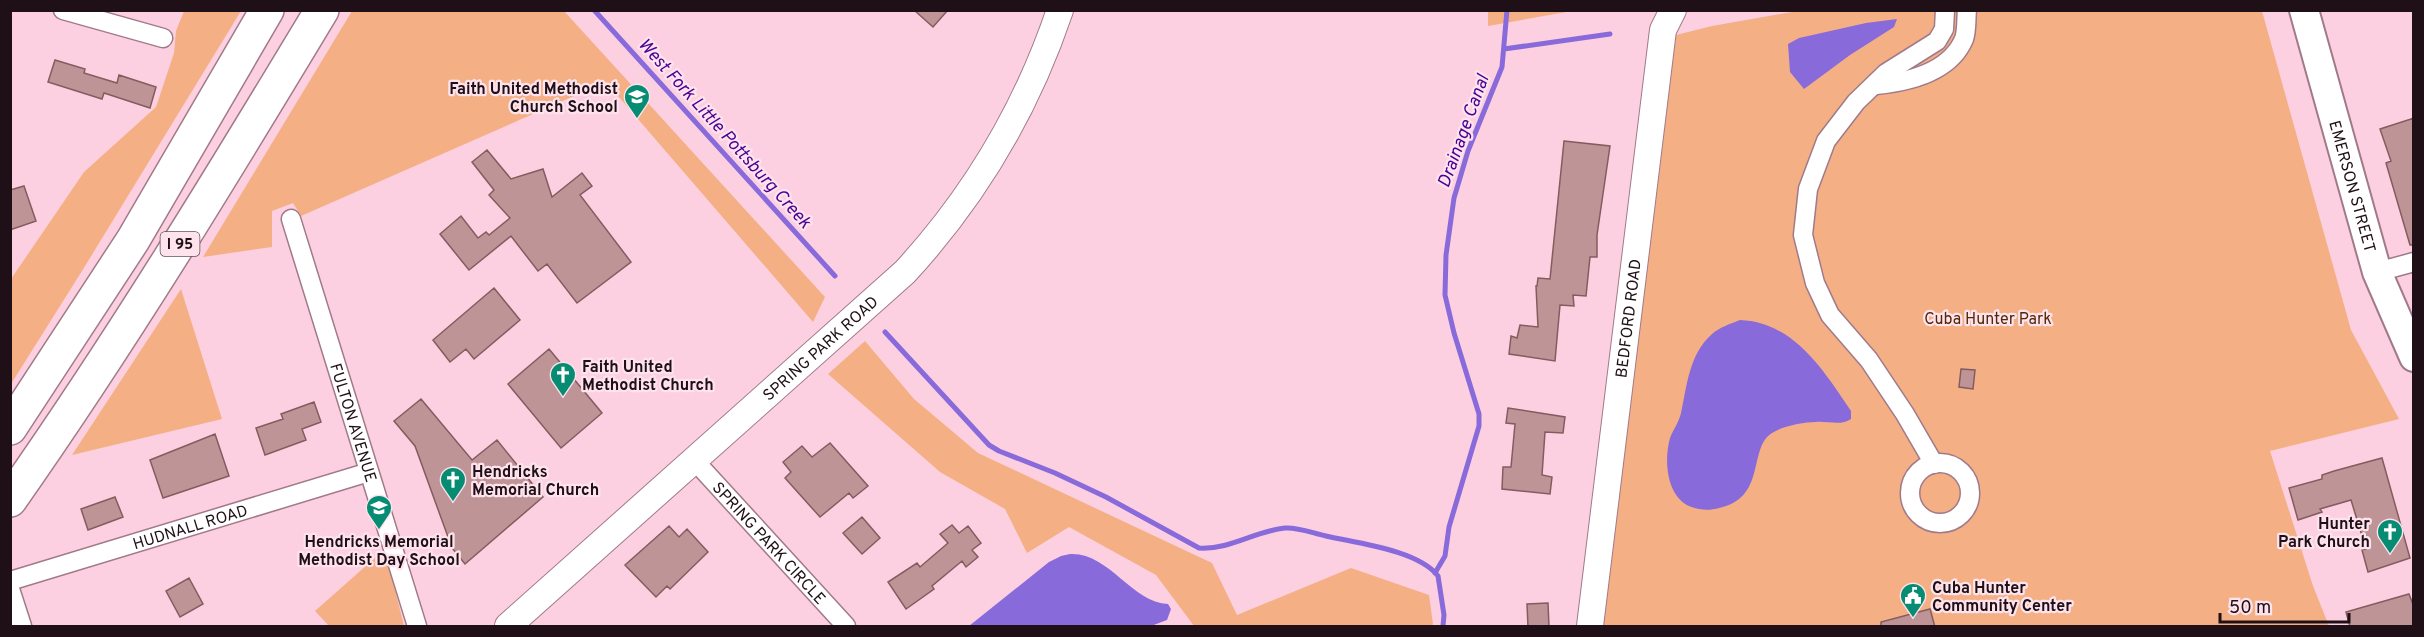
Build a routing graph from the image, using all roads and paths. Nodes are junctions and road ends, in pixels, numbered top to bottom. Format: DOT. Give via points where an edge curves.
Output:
graph roads {
  1 [pos="63,10"];
  2 [pos="267,10"];
  3 [pos="322,10"];
  4 [pos="1060,10"];
  5 [pos="1673,10"];
  6 [pos="1945,10"];
  7 [pos="1966,10"];
  8 [pos="2304,10"];
  9 [pos="163,38"];
  10 [pos="1876,85"];
  11 [pos="291,219"];
  12 [pos="2414,262"];
  13 [pos="2377,272"];
  14 [pos="2414,357"];
  15 [pos="13,424"];
  16 [pos="694,460"];
  17 [pos="1934,464"];
  18 [pos="369,472"];
  19 [pos="10,501"];
  20 [pos="10,581"];
  21 [pos="10,589"];
  22 [pos="22,627"];
  23 [pos="417,627"];
  24 [pos="508,627"];
  25 [pos="846,627"];
  26 [pos="1590,627"];
  1 -- 9 [label="street"];
  2 -- 15 [label="highway, I 95" via="133,240"];
  3 -- 19 [label="highway, I 95" via="169,262"];
  4 -- 16 [label="main road, SPRING PARK ROAD" via="1025,100 1001,144 931,244 905,272"];
  5 -- 26 [label="main road, BEDFORD ROAD" via="1663,30"];
  6 -- 10 [label="street" via="1944,29 1937,41 1886,73"];
  7 -- 10 [label="street" via="1965,38 1952,58 1934,70"];
  8 -- 13 [label="main road, EMERSON STREET"];
  10 -- 17 [label="street" via="1856,102 1826,141 1808,189 1803,235 1815,283 1830,315 1869,360"];
  11 -- 18 [label="street, FULTON AVENUE"];
  12 -- 13 [label="street"];
  13 -- 14 [label="main road, EMERSON STREET"];
  16 -- 24 [label="main road, SPRING PARK ROAD"];
  16 -- 25 [label="street, SPRING PARK CIRCLE"];
  18 -- 20 [label="street, HUDNALL ROAD"];
  18 -- 23 [label="street, FULTON AVENUE"];
  21 -- 22 [label="street"];
}
